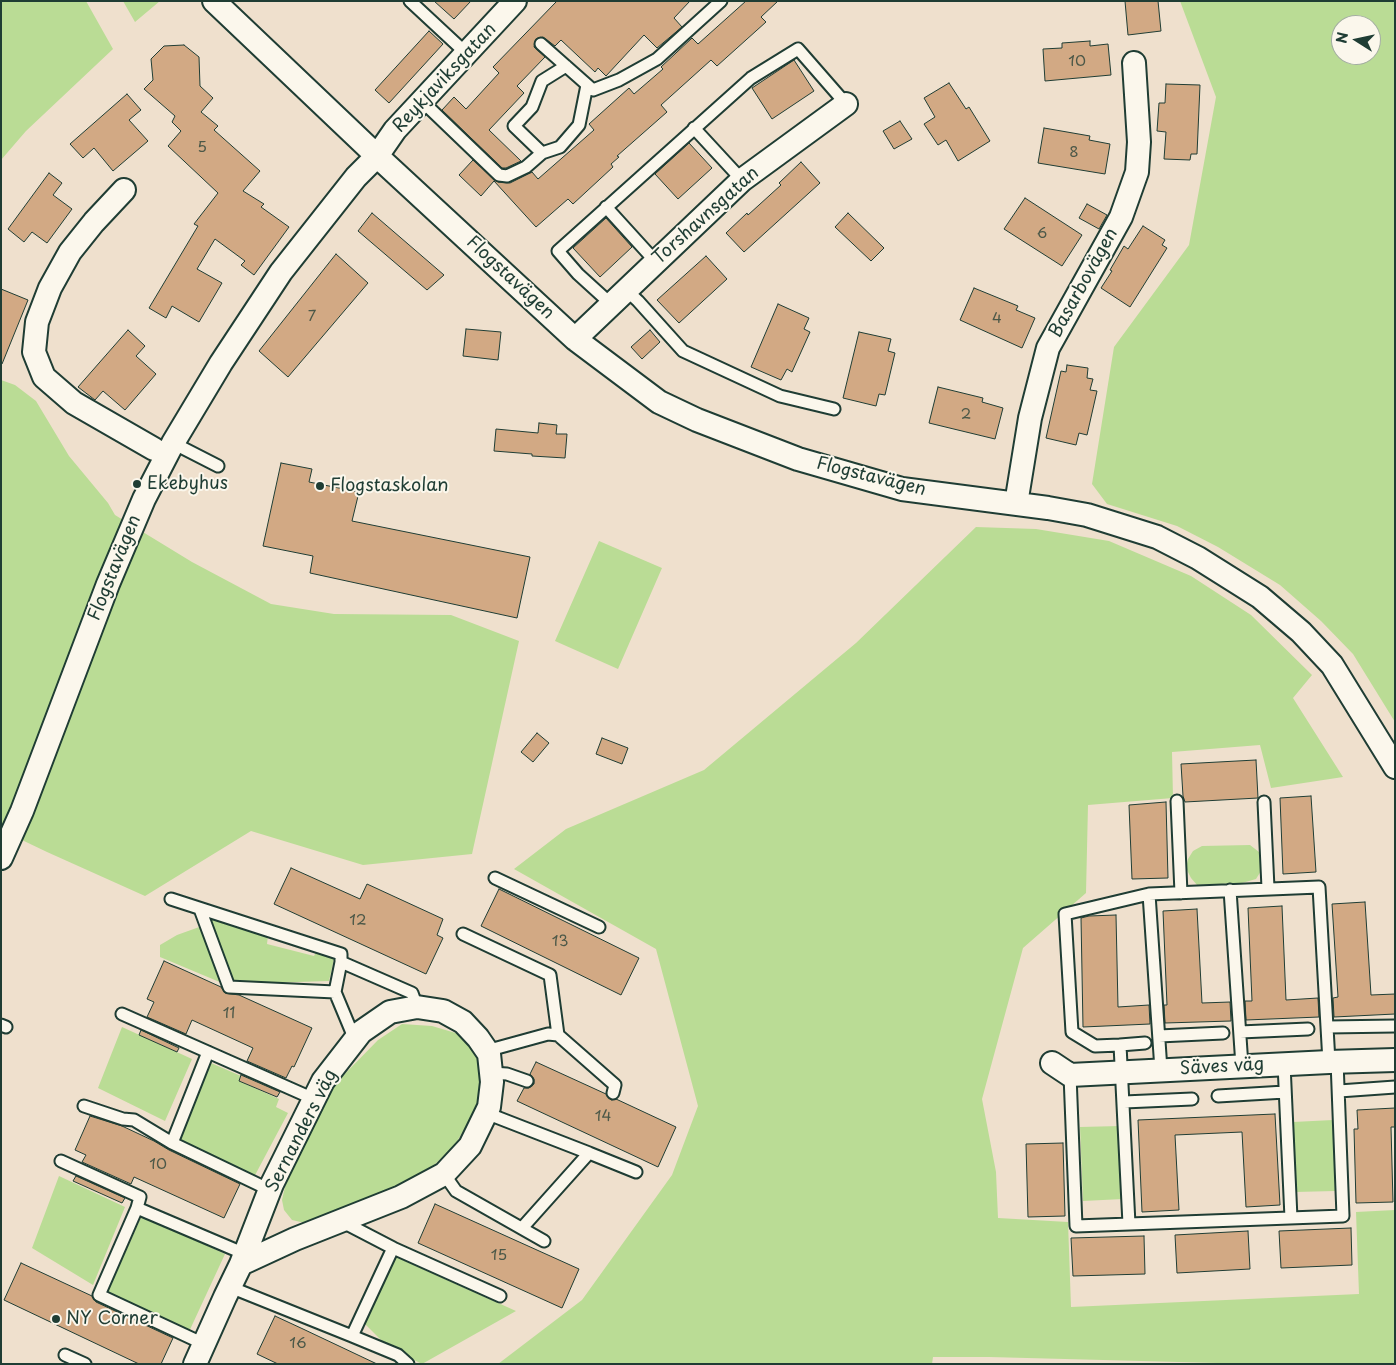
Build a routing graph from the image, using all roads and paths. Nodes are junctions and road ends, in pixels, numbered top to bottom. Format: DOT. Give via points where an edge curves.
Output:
graph roads {
  1 [pos="214,1"];
  2 [pos="410,1"];
  3 [pos="515,1"];
  4 [pos="721,1"];
  5 [pos="541,44"];
  6 [pos="467,54"];
  7 [pos="1134,63"];
  8 [pos="566,66"];
  9 [pos="587,85"];
  10 [pos="422,102"];
  11 [pos="846,104"];
  12 [pos="694,128"];
  13 [pos="542,153"];
  14 [pos="377,156"];
  15 [pos="742,180"];
  16 [pos="124,190"];
  17 [pos="606,208"];
  18 [pos="656,262"];
  19 [pos="618,297"];
  20 [pos="575,339"];
  21 [pos="834,410"];
  22 [pos="164,446"];
  23 [pos="218,466"];
  24 [pos="1016,504"];
  25 [pos="1395,767"];
  26 [pos="1177,801"];
  27 [pos="1264,802"];
  28 [pos="1,858"];
  29 [pos="495,878"];
  30 [pos="1268,888"];
  31 [pos="1230,890"];
  32 [pos="1181,893"];
  33 [pos="1149,894"];
  34 [pos="171,899"];
  35 [pos="200,909"];
  36 [pos="599,927"];
  37 [pos="463,934"];
  38 [pos="341,962"];
  39 [pos="335,992"];
  40 [pos="417,1007"];
  41 [pos="122,1014"];
  42 [pos="1395,1026"];
  43 [pos="1328,1027"];
  44 [pos="1308,1029"];
  45 [pos="1240,1032"];
  46 [pos="1224,1033"];
  47 [pos="558,1036"];
  48 [pos="1159,1036"];
  49 [pos="355,1040"];
  50 [pos="1145,1043"];
  51 [pos="1120,1045"];
  52 [pos="486,1051"];
  53 [pos="208,1052"];
  54 [pos="1395,1060"];
  55 [pos="1333,1062"];
  56 [pos="1284,1064"];
  57 [pos="1242,1066"];
  58 [pos="1061,1069"];
  59 [pos="1161,1070"];
  60 [pos="1122,1072"];
  61 [pos="491,1073"];
  62 [pos="526,1081"];
  63 [pos="1395,1087"];
  64 [pos="1338,1091"];
  65 [pos="1285,1092"];
  66 [pos="613,1093"];
  67 [pos="1218,1096"];
  68 [pos="314,1099"];
  69 [pos="1192,1099"];
  70 [pos="1124,1102"];
  71 [pos="84,1106"];
  72 [pos="486,1114"];
  73 [pos="172,1143"];
  74 [pos="589,1153"];
  75 [pos="60,1161"];
  76 [pos="636,1172"];
  77 [pos="444,1174"];
  78 [pos="270,1190"];
  79 [pos="137,1208"];
  80 [pos="1291,1218"];
  81 [pos="341,1221"];
  82 [pos="1129,1224"];
  83 [pos="522,1228"];
  84 [pos="544,1241"];
  85 [pos="393,1248"];
  86 [pos="243,1259"];
  87 [pos="230,1287"];
  88 [pos="500,1296"];
  89 [pos="352,1336"];
  90 [pos="65,1354"];
  91 [pos="200,1354"];
  92 [pos="85,1364"];
  93 [pos="408,1364"];
  1 -- 14 [label="street, Flogstavägen"];
  2 -- 6 [label="lane"];
  3 -- 6 [label="street, Reykjaviksgatan"];
  4 -- 9 [label="lane" via="657,59 593,90"];
  5 -- 8 [label="lane"];
  6 -- 10 [label="street, Reykjaviksgatan"];
  7 -- 24 [label="street, Basarbovägen" via="1139,142 1137,172 1121,217 1048,348 1030,418"];
  8 -- 9 [label="lane"];
  8 -- 13 [label="lane" via="542,81 532,107 514,126"];
  9 -- 13 [label="lane" via="579,125 560,147"];
  10 -- 13 [label="lane" via="499,175 507,176 526,167"];
  10 -- 14 [label="street, Reykjaviksgatan" via="395,130"];
  11 -- 12 [label="lane" via="798,49 752,78"];
  11 -- 15 [label="street, Torshavnsgatan"];
  12 -- 15 [label="lane"];
  12 -- 17 [label="lane"];
  14 -- 20 [label="street, Flogstavägen"];
  14 -- 22 [label="street, Flogstavägen" via="356,177 281,272"];
  15 -- 18 [label="street, Torshavnsgatan"];
  16 -- 22 [label="street" via="70,252 62,266 37,322 34,352 44,377 74,403"];
  17 -- 18 [label="lane"];
  17 -- 19 [label="lane" via="558,251 578,274"];
  18 -- 19 [label="street, Torshavnsgatan"];
  19 -- 20 [label="street, Torshavnsgatan"];
  19 -- 21 [label="lane" via="638,301 683,351 780,396"];
  20 -- 24 [label="street, Flogstavägen" via="659,402 798,459 902,489"];
  22 -- 23 [label="lane"];
  22 -- 28 [label="street, Flogstavägen"];
  24 -- 25 [label="street, Flogstavägen" via="1087,515 1157,538 1198,558 1260,597 1301,632 1332,665"];
  26 -- 32 [label="lane"];
  27 -- 30 [label="lane"];
  29 -- 36 [label="lane"];
  30 -- 31 [label="lane"];
  30 -- 43 [label="lane" via="1319,886"];
  31 -- 32 [label="lane"];
  31 -- 45 [label="lane"];
  32 -- 33 [label="lane"];
  33 -- 48 [label="lane"];
  33 -- 51 [label="lane" via="1065,914 1072,1032 1095,1046"];
  34 -- 35 [label="lane"];
  35 -- 38 [label="lane" via="341,954"];
  35 -- 39 [label="lane" via="229,987"];
  37 -- 47 [label="lane" via="550,975"];
  38 -- 39 [label="lane"];
  38 -- 40 [label="lane" via="412,992"];
  39 -- 49 [label="lane"];
  40 -- 49 [label="street, Sernanders väg" via="390,1012"];
  40 -- 52 [label="street, Sernanders väg" via="443,1011 463,1022"];
  41 -- 53 [label="lane"];
  42 -- 43 [label="lane"];
  43 -- 55 [label="lane"];
  44 -- 45 [label="lane"];
  45 -- 57 [label="lane"];
  46 -- 48 [label="lane"];
  47 -- 52 [label="lane" via="548,1034"];
  47 -- 66 [label="lane" via="615,1085"];
  48 -- 59 [label="lane"];
  49 -- 68 [label="street, Sernanders väg"];
  50 -- 51 [label="lane"];
  51 -- 60 [label="lane"];
  52 -- 61 [label="street, Sernanders väg"];
  53 -- 68 [label="lane"];
  53 -- 73 [label="lane"];
  54 -- 55 [label="street, Säves väg"];
  55 -- 56 [label="street, Säves väg"];
  55 -- 64 [label="lane"];
  56 -- 57 [label="street, Säves väg"];
  56 -- 65 [label="lane"];
  57 -- 59 [label="street, Säves väg"];
  58 -- 60 [label="street, Säves väg"];
  58 -- 82 [label="lane" via="1076,1226"];
  59 -- 60 [label="street, Säves väg"];
  60 -- 70 [label="lane"];
  61 -- 62 [label="lane" via="507,1074"];
  61 -- 72 [label="street, Sernanders väg"];
  63 -- 64 [label="lane"];
  64 -- 80 [label="lane" via="1343,1216"];
  65 -- 67 [label="lane"];
  65 -- 80 [label="lane"];
  68 -- 78 [label="street, Sernanders väg"];
  69 -- 70 [label="lane"];
  70 -- 82 [label="lane"];
  71 -- 73 [label="lane" via="134,1120"];
  72 -- 74 [label="lane"];
  72 -- 77 [label="street, Sernanders väg" via="470,1146"];
  73 -- 78 [label="lane"];
  74 -- 76 [label="lane"];
  74 -- 83 [label="lane"];
  75 -- 79 [label="lane" via="140,1197"];
  77 -- 81 [label="street, Sernanders väg" via="401,1197"];
  77 -- 83 [label="lane" via="456,1191"];
  78 -- 86 [label="street, Sernanders väg"];
  79 -- 86 [label="lane"];
  79 -- 91 [label="lane" via="99,1295"];
  80 -- 82 [label="lane"];
  81 -- 85 [label="lane"];
  81 -- 86 [label="street, Sernanders väg"];
  83 -- 84 [label="lane"];
  85 -- 88 [label="lane"];
  85 -- 89 [label="lane"];
  86 -- 87 [label="street, Sernanders väg"];
  87 -- 89 [label="lane"];
  87 -- 91 [label="street, Sernanders väg"];
  89 -- 93 [label="lane" via="398,1355"];
  90 -- 92 [label="lane"];
}
